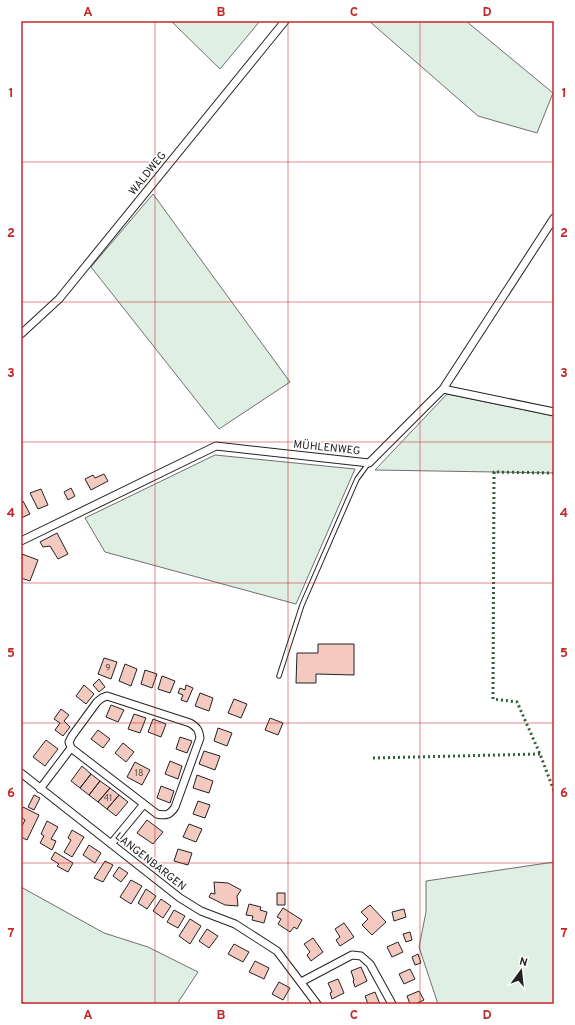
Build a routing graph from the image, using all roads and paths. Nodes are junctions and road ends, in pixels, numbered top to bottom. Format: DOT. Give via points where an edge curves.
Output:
graph roads {
  1 [pos="285,21"];
  2 [pos="554,218"];
  3 [pos="21,334"];
  4 [pos="443,389"];
  5 [pos="554,412"];
  6 [pos="369,463"];
  7 [pos="21,540"];
  8 [pos="279,676"];
  9 [pos="71,748"];
  10 [pos="21,773"];
  11 [pos="40,789"];
  12 [pos="144,804"];
  13 [pos="112,844"];
  14 [pos="301,982"];
  15 [pos="317,1004"];
  16 [pos="392,1004"];
  1 -- 3 [label="street, WALDWEG" via="59,299"];
  2 -- 4 [label="street, MÜHLENWEG"];
  4 -- 5 [label="street"];
  4 -- 6 [label="street, MÜHLENWEG"];
  6 -- 7 [label="street, MÜHLENWEG" via="216,446"];
  6 -- 8 [label="lane" via="357,479 302,605"];
  9 -- 11 [label="street"];
  9 -- 12 [label="street"];
  9 -- 12 [label="street" via="72,736 97,702 107,696 196,726 200,738 171,813 164,816 157,814"];
  10 -- 11 [label="street, LANGENBARGEN"];
  11 -- 13 [label="street, LANGENBARGEN"];
  12 -- 13 [label="street"];
  13 -- 14 [label="street, LANGENBARGEN" via="180,898 235,924 277,951"];
  14 -- 15 [label="street, LANGENBARGEN"];
  14 -- 16 [label="street" via="352,955 362,956 370,964"];
}
